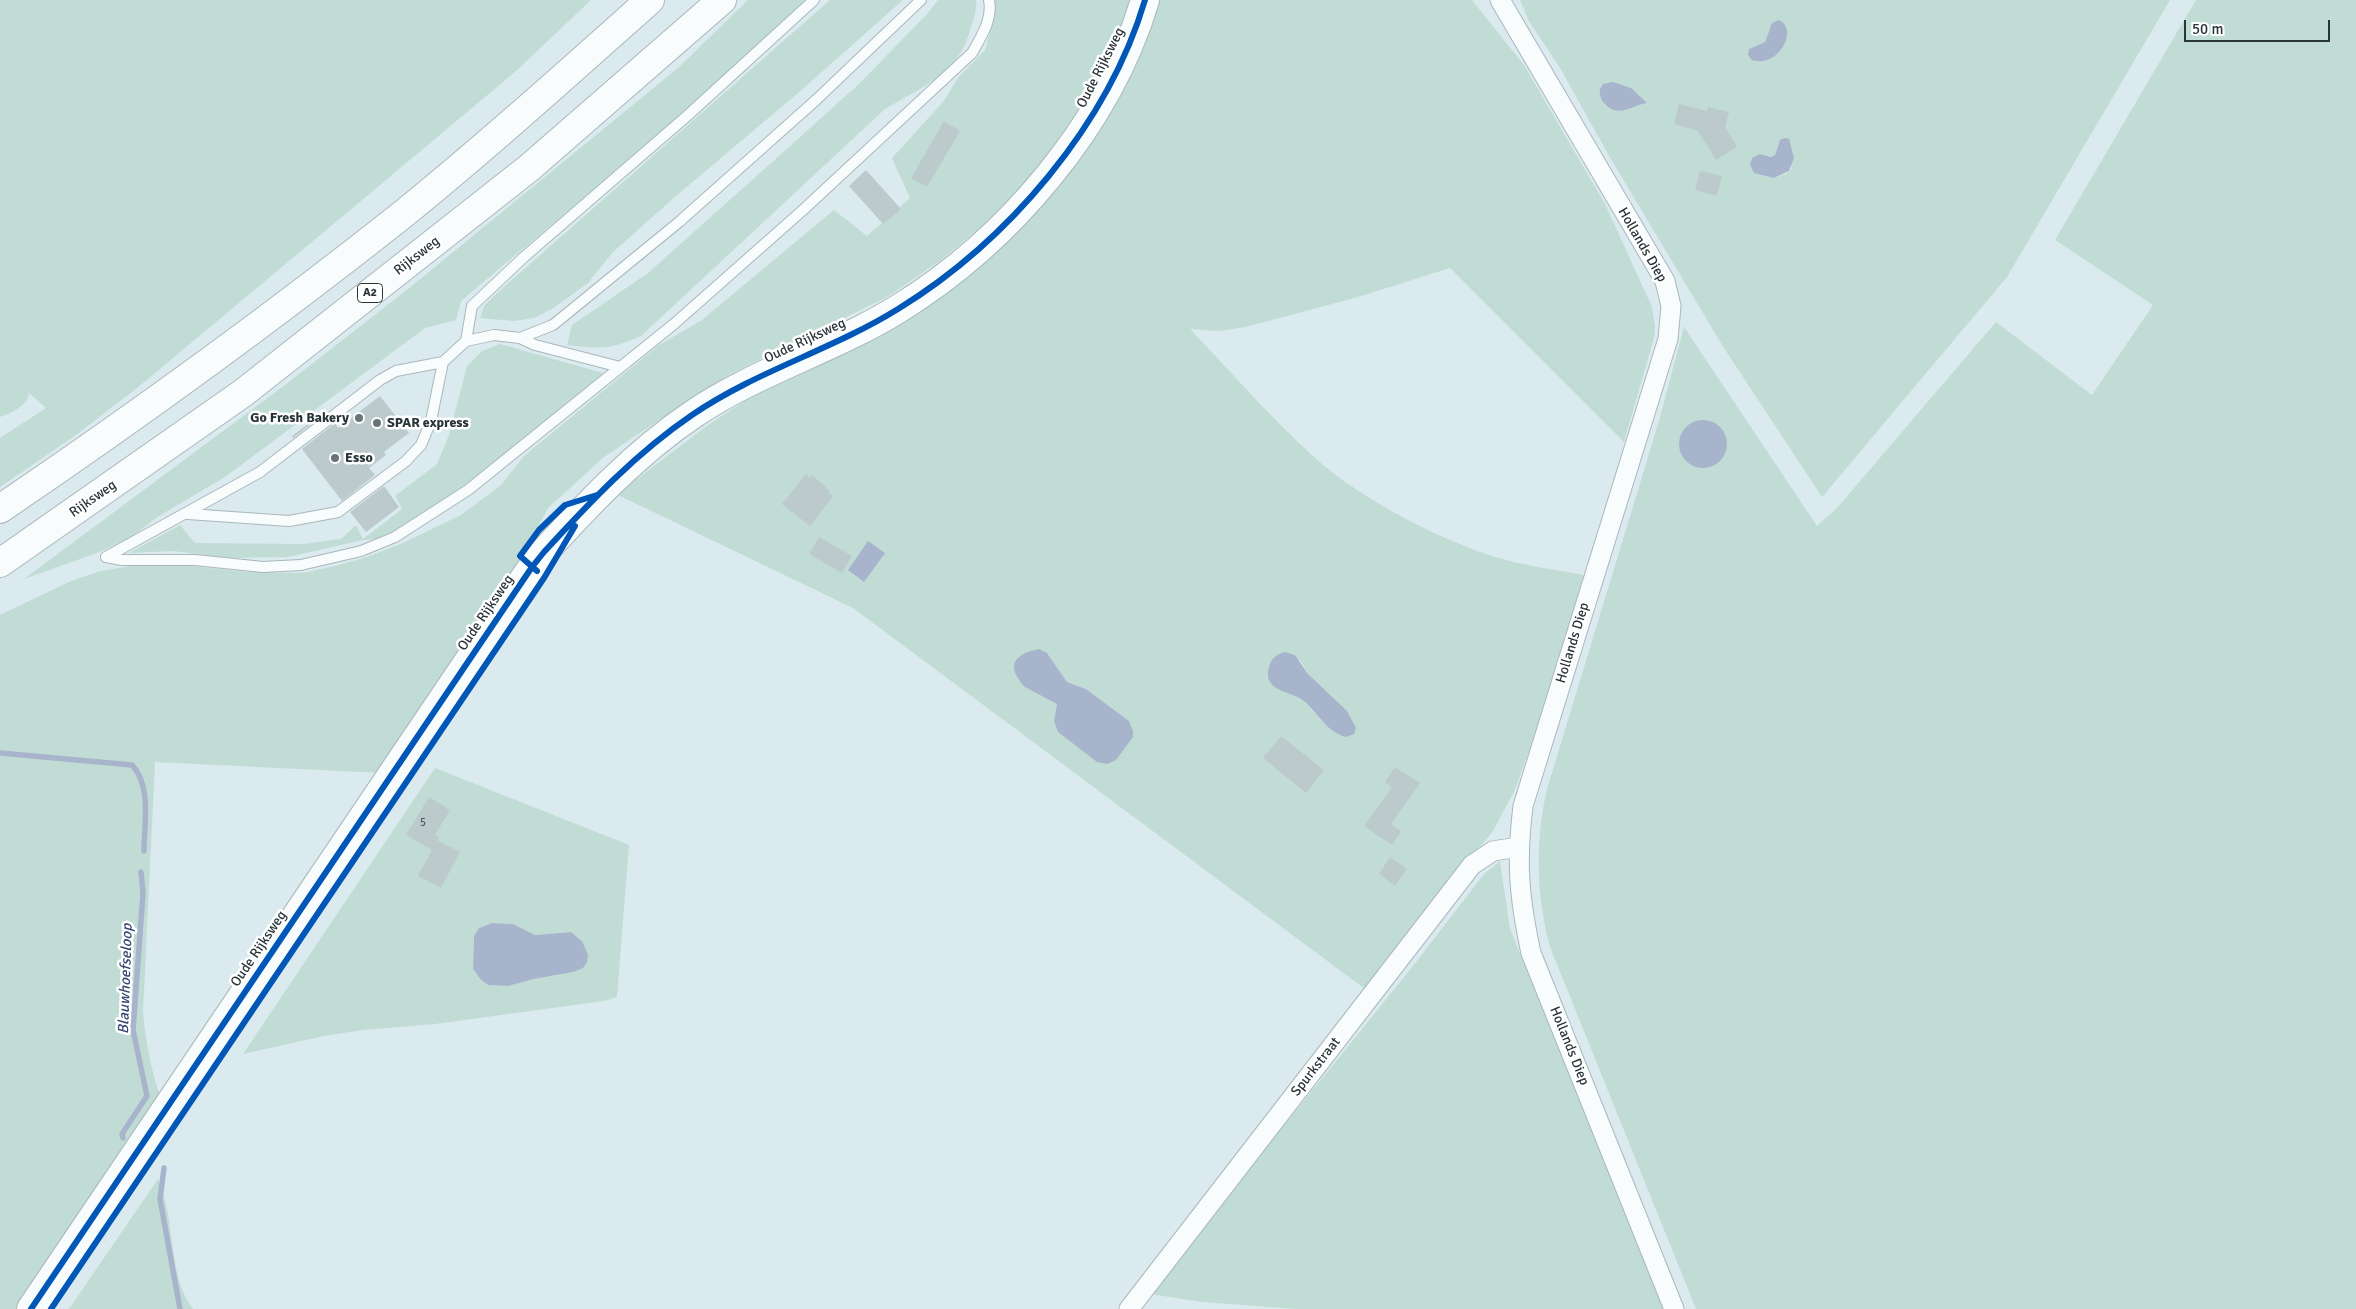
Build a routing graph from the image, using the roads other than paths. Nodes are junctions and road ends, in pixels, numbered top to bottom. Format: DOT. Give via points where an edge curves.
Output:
graph roads {
  1 [pos="650,0"];
  2 [pos="722,0"];
  3 [pos="814,0"];
  4 [pos="922,0"];
  5 [pos="988,0"];
  6 [pos="1145,0"];
  7 [pos="1500,0"];
  8 [pos="520,338"];
  9 [pos="466,341"];
  10 [pos="443,362"];
  11 [pos="620,367"];
  12 [pos="0,509"];
  13 [pos="187,514"];
  14 [pos="0,563"];
  15 [pos="1518,847"];
  16 [pos="31,1309"];
  17 [pos="1129,1309"];
  18 [pos="1674,1309"];
  1 -- 12 [label="main road" via="403,214 257,326"];
  2 -- 14 [label="main road, Rijksweg / A2" via="529,168 243,393"];
  3 -- 9 [label="lane" via="472,306"];
  4 -- 8 [label="lane" via="816,100 627,266 553,325"];
  5 -- 11 [label="lane" via="986,29 972,53 803,210"];
  6 -- 16 [label="main road, Oude Rijksweg" via="1140,19 1098,104 1031,196 982,246 897,310 832,344 745,383 690,416 629,464 544,552"];
  7 -- 15 [label="street, Hollands Diep" via="1665,282 1671,306 1668,338 1523,806"];
  8 -- 9 [label="lane" via="494,335"];
  8 -- 11 [label="lane" via="535,345"];
  9 -- 10 [label="lane"];
  10 -- 13 [label="lane" via="388,375 260,472"];
  10 -- 13 [label="lane" via="431,421 421,445 400,466 338,512 289,521"];
  11 -- 13 [label="lane" via="468,490 395,537 362,551 300,565 263,567 195,560 106,557"];
  15 -- 17 [label="street, Spurkstraat" via="1493,851 1472,864"];
  15 -- 18 [label="street, Hollands Diep" via="1520,905 1531,953"];
}
